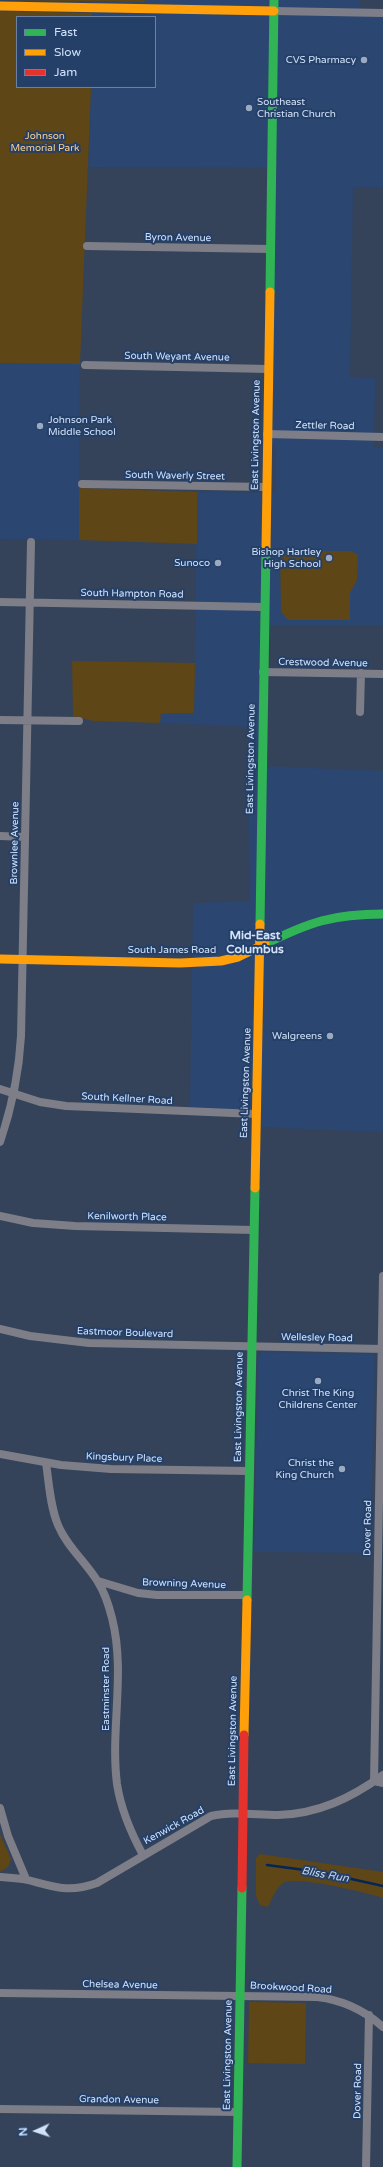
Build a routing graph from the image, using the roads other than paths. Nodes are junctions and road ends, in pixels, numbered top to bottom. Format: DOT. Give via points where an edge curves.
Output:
graph roads {
  1 [pos="274,0"];
  2 [pos="0,6"];
  3 [pos="274,11"];
  4 [pos="383,13"];
  5 [pos="87,246"];
  6 [pos="270,249"];
  7 [pos="85,365"];
  8 [pos="268,369"];
  9 [pos="267,434"];
  10 [pos="383,437"];
  11 [pos="82,484"];
  12 [pos="266,487"];
  13 [pos="31,542"];
  14 [pos="0,602"];
  15 [pos="29,602"];
  16 [pos="264,606"];
  17 [pos="263,672"];
  18 [pos="361,674"];
  19 [pos="383,674"];
  20 [pos="360,712"];
  21 [pos="0,720"];
  22 [pos="27,720"];
  23 [pos="78,721"];
  24 [pos="0,836"];
  25 [pos="25,837"];
  26 [pos="383,914"];
  27 [pos="260,946"];
  28 [pos="0,959"];
  29 [pos="24,959"];
  30 [pos="0,1089"];
  31 [pos="14,1094"];
  32 [pos="256,1114"];
  33 [pos="0,1142"];
  34 [pos="0,1216"];
  35 [pos="254,1230"];
  36 [pos="383,1276"];
  37 [pos="0,1329"];
  38 [pos="251,1346"];
  39 [pos="383,1349"];
  40 [pos="0,1454"];
  41 [pos="46,1463"];
  42 [pos="381,1464"];
  43 [pos="249,1471"];
  44 [pos="98,1581"];
  45 [pos="247,1595"];
  46 [pos="383,1775"];
  47 [pos="379,1782"];
  48 [pos="0,1808"];
  49 [pos="242,1814"];
  50 [pos="143,1855"];
  51 [pos="0,1877"];
  52 [pos="26,1879"];
  53 [pos="0,1993"];
  54 [pos="239,1996"];
  55 [pos="369,2015"];
  56 [pos="383,2026"];
  57 [pos="0,2109"];
  58 [pos="238,2112"];
  59 [pos="237,2167"];
  60 [pos="366,2167"];
  1 -- 3 [label="main road, East Livingston Avenue"];
  2 -- 3 [label="main road"];
  3 -- 4 [label="street"];
  3 -- 6 [label="main road, East Livingston Avenue"];
  5 -- 6 [label="street, Byron Avenue"];
  6 -- 8 [label="main road, East Livingston Avenue"];
  7 -- 8 [label="street, South Weyant Avenue"];
  8 -- 9 [label="main road, East Livingston Avenue"];
  9 -- 10 [label="street, Zettler Road"];
  9 -- 12 [label="main road, East Livingston Avenue"];
  11 -- 12 [label="street, South Waverly Street"];
  12 -- 16 [label="main road, East Livingston Avenue"];
  13 -- 15 [label="street, Brownlee Avenue"];
  14 -- 15 [label="street, South Hampton Road"];
  15 -- 16 [label="street, South Hampton Road"];
  15 -- 22 [label="street, Brownlee Avenue"];
  16 -- 17 [label="main road, East Livingston Avenue"];
  17 -- 18 [label="street, Crestwood Avenue"];
  17 -- 27 [label="main road, East Livingston Avenue"];
  18 -- 19 [label="street, Crestwood Avenue"];
  18 -- 20 [label="street"];
  21 -- 22 [label="street"];
  22 -- 23 [label="street"];
  22 -- 25 [label="street, Brownlee Avenue"];
  24 -- 25 [label="street"];
  25 -- 29 [label="street, Brownlee Avenue"];
  26 -- 27 [label="main road, South James Road" via="353,914 319,920"];
  27 -- 29 [label="main road, South James Road" via="238,957 208,962"];
  27 -- 32 [label="main road, East Livingston Avenue"];
  28 -- 29 [label="main road, South James Road"];
  29 -- 31 [label="street, Brownlee Avenue" via="20,1063"];
  30 -- 31 [label="street, South Kellner Road"];
  31 -- 32 [label="street, South Kellner Road" via="40,1102 72,1106"];
  31 -- 33 [label="street, Brownlee Avenue"];
  32 -- 35 [label="main road, East Livingston Avenue"];
  34 -- 35 [label="street, Kenilworth Place" via="33,1223 75,1226"];
  35 -- 38 [label="main road, East Livingston Avenue"];
  36 -- 39 [label="street, Dover Road"];
  37 -- 38 [label="street, Eastmoor Boulevard" via="30,1336 89,1343"];
  38 -- 39 [label="street, Wellesley Road"];
  38 -- 43 [label="main road, East Livingston Avenue"];
  39 -- 42 [label="street, Dover Road"];
  40 -- 41 [label="street, Kingsbury Place"];
  41 -- 43 [label="street, Kingsbury Place" via="111,1469"];
  41 -- 44 [label="street, Eastminster Road" via="58,1525"];
  42 -- 47 [label="street, Dover Road"];
  43 -- 45 [label="main road, East Livingston Avenue"];
  44 -- 45 [label="street, Browning Avenue" via="138,1593"];
  44 -- 50 [label="street, Eastminster Road" via="108,1604 116,1638 117,1785 124,1814"];
  45 -- 49 [label="main road, East Livingston Avenue"];
  46 -- 47 [label="street, Kenwick Road"];
  47 -- 49 [label="street, Kenwick Road" via="318,1809 292,1814"];
  48 -- 52 [label="street" via="8,1836"];
  49 -- 50 [label="street, Kenwick Road" via="218,1815 203,1819"];
  49 -- 54 [label="main road, East Livingston Avenue"];
  50 -- 52 [label="street, Kenwick Road" via="97,1883 85,1887 56,1888"];
  51 -- 52 [label="street, Kenwick Road"];
  53 -- 54 [label="street, Chelsea Avenue"];
  54 -- 55 [label="street, Brookwood Road" via="328,1999 340,2001"];
  54 -- 58 [label="main road, East Livingston Avenue"];
  55 -- 56 [label="street, Brookwood Road"];
  55 -- 60 [label="street, Dover Road"];
  57 -- 58 [label="street, Grandon Avenue"];
  58 -- 59 [label="main road, East Livingston Avenue"];
}
